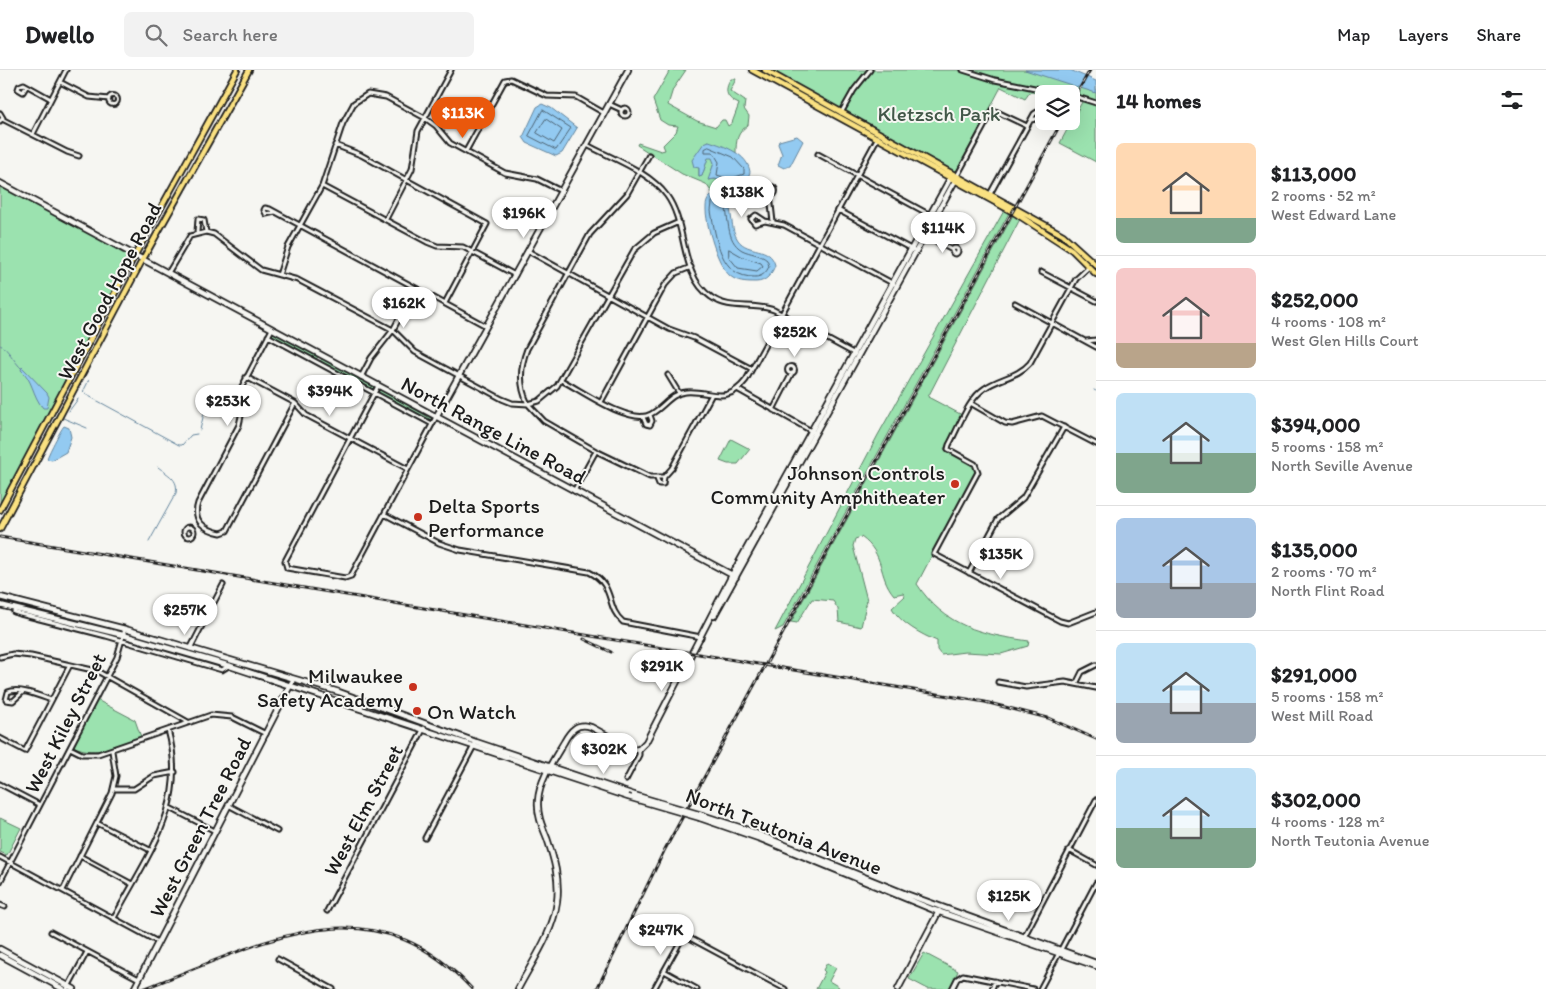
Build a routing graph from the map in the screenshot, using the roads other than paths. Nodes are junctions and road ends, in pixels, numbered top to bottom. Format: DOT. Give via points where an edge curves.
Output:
graph roads {
  1 [pos="66,70"];
  2 [pos="236,70"];
  3 [pos="249,70"];
  4 [pos="451,70"];
  5 [pos="628,70"];
  6 [pos="752,70"];
  7 [pos="765,70"];
  8 [pos="870,70"];
  9 [pos="964,70"];
  10 [pos="60,82"];
  11 [pos="26,87"];
  12 [pos="1035,88"];
  13 [pos="1080,98"];
  14 [pos="51,99"];
  15 [pos="109,99"];
  16 [pos="1096,103"];
  17 [pos="609,104"];
  18 [pos="622,110"];
  19 [pos="0,113"];
  20 [pos="604,113"];
  21 [pos="842,113"];
  22 [pos="425,118"];
  23 [pos="839,118"];
  24 [pos="1,120"];
  25 [pos="1032,120"];
  26 [pos="1027,126"];
  27 [pos="880,133"];
  28 [pos="33,134"];
  29 [pos="877,139"];
  30 [pos="587,144"];
  31 [pos="335,145"];
  32 [pos="466,151"];
  33 [pos="818,154"];
  34 [pos="649,155"];
  35 [pos="79,156"];
  36 [pos="640,173"];
  37 [pos="856,175"];
  38 [pos="955,175"];
  39 [pos="407,179"];
  40 [pos="952,180"];
  41 [pos="0,183"];
  42 [pos="322,186"];
  43 [pos="561,191"];
  44 [pos="770,196"];
  45 [pos="989,196"];
  46 [pos="838,210"];
  47 [pos="275,212"];
  48 [pos="932,216"];
  49 [pos="386,219"];
  50 [pos="765,221"];
  51 [pos="679,222"];
  52 [pos="773,222"];
  53 [pos="300,226"];
  54 [pos="197,232"];
  55 [pos="206,232"];
  56 [pos="922,234"];
  57 [pos="820,244"];
  58 [pos="913,250"];
  59 [pos="952,250"];
  60 [pos="528,251"];
  61 [pos="473,252"];
  62 [pos="135,255"];
  63 [pos="143,259"];
  64 [pos="1095,262"];
  65 [pos="691,267"];
  66 [pos="1089,267"];
  67 [pos="1041,272"];
  68 [pos="168,273"];
  69 [pos="569,274"];
  70 [pos="1096,274"];
  71 [pos="279,275"];
  72 [pos="515,275"];
  73 [pos="894,284"];
  74 [pos="416,288"];
  75 [pos="1071,288"];
  76 [pos="608,295"];
  77 [pos="1096,301"];
  78 [pos="445,303"];
  79 [pos="1015,303"];
  80 [pos="782,314"];
  81 [pos="648,317"];
  82 [pos="1052,323"];
  83 [pos="486,326"];
  84 [pos="272,329"];
  85 [pos="393,330"];
  86 [pos="268,336"];
  87 [pos="1096,340"];
  88 [pos="1086,341"];
  89 [pos="1096,347"];
  90 [pos="856,354"];
  91 [pos="321,356"];
  92 [pos="318,362"];
  93 [pos="752,370"];
  94 [pos="792,373"];
  95 [pos="459,375"];
  96 [pos="668,375"];
  97 [pos="246,377"];
  98 [pos="361,377"];
  99 [pos="561,380"];
  100 [pos="378,386"];
  101 [pos="737,389"];
  102 [pos="375,393"];
  103 [pos="679,393"];
  104 [pos="711,396"];
  105 [pos="601,402"];
  106 [pos="295,403"];
  107 [pos="528,404"];
  108 [pos="972,404"];
  109 [pos="773,410"];
  110 [pos="650,415"];
  111 [pos="436,417"];
  112 [pos="644,417"];
  113 [pos="432,424"];
  114 [pos="1064,427"];
  115 [pos="813,432"];
  116 [pos="350,438"];
  117 [pos="1096,444"];
  118 [pos="596,451"];
  119 [pos="408,469"];
  120 [pos="664,477"];
  121 [pos="656,479"];
  122 [pos="574,491"];
  123 [pos="0,510"];
  124 [pos="384,514"];
  125 [pos="200,524"];
  126 [pos="0,529"];
  127 [pos="193,529"];
  128 [pos="969,573"];
  129 [pos="734,576"];
  130 [pos="223,585"];
  131 [pos="0,597"];
  132 [pos="0,605"];
  133 [pos="1096,612"];
  134 [pos="125,629"];
  135 [pos="702,637"];
  136 [pos="122,638"];
  137 [pos="190,648"];
  138 [pos="187,654"];
  139 [pos="0,657"];
  140 [pos="233,660"];
  141 [pos="70,664"];
  142 [pos="1096,665"];
  143 [pos="230,666"];
  144 [pos="107,676"];
  145 [pos="294,679"];
  146 [pos="998,682"];
  147 [pos="1076,684"];
  148 [pos="292,685"];
  149 [pos="1096,688"];
  150 [pos="23,692"];
  151 [pos="51,700"];
  152 [pos="188,722"];
  153 [pos="425,723"];
  154 [pos="168,730"];
  155 [pos="423,730"];
  156 [pos="266,734"];
  157 [pos="0,738"];
  158 [pos="474,744"];
  159 [pos="70,748"];
  160 [pos="639,749"];
  161 [pos="112,751"];
  162 [pos="549,769"];
  163 [pos="175,772"];
  164 [pos="626,780"];
  165 [pos="0,784"];
  166 [pos="113,789"];
  167 [pos="1096,800"];
  168 [pos="40,805"];
  169 [pos="230,806"];
  170 [pos="170,808"];
  171 [pos="701,816"];
  172 [pos="97,823"];
  173 [pos="277,831"];
  174 [pos="216,832"];
  175 [pos="426,838"];
  176 [pos="150,850"];
  177 [pos="1069,850"];
  178 [pos="80,856"];
  179 [pos="0,857"];
  180 [pos="10,862"];
  181 [pos="1096,865"];
  182 [pos="0,882"];
  183 [pos="1096,883"];
  184 [pos="132,884"];
  185 [pos="62,890"];
  186 [pos="0,904"];
  187 [pos="5,907"];
  188 [pos="939,909"];
  189 [pos="327,911"];
  190 [pos="114,918"];
  191 [pos="51,932"];
  192 [pos="1023,939"];
  193 [pos="158,942"];
  194 [pos="0,949"];
  195 [pos="87,952"];
  196 [pos="1060,952"];
  197 [pos="0,955"];
  198 [pos="278,959"];
  199 [pos="1096,964"];
  200 [pos="664,971"];
  201 [pos="139,979"];
  202 [pos="996,981"];
  203 [pos="777,987"];
  204 [pos="70,988"];
  205 [pos="63,989"];
  206 [pos="134,989"];
  207 [pos="333,989"];
  208 [pos="518,989"];
  209 [pos="654,989"];
  210 [pos="697,989"];
  211 [pos="785,989"];
  212 [pos="898,989"];
  213 [pos="952,989"];
  214 [pos="992,989"];
  215 [pos="1033,989"];
  216 [pos="1040,989"];
  1 -- 10 [label="street"];
  2 -- 62 [label="main road, West Good Hope Road"];
  3 -- 63 [label="main road, West Good Hope Road"];
  4 -- 22 [label="street"];
  5 -- 17 [label="main road"];
  6 -- 23 [label="main road"];
  7 -- 21 [label="main road"];
  8 -- 21 [label="street"];
  9 -- 12 [label="street"];
  10 -- 14 [label="street"];
  10 -- 15 [label="street" via="89,97"];
  11 -- 14 [label="street"];
  13 -- 16 [label="street"];
  14 -- 28 [label="street"];
  17 -- 18 [label="street"];
  17 -- 20 [label="main road"];
  19 -- 24 [label="street"];
  20 -- 30 [label="main road"];
  20 -- 32 [label="street" via="576,97 547,96 511,79 505,80"];
  21 -- 23 [label="street"];
  21 -- 27 [label="main road"];
  22 -- 31 [label="street" via="386,97 368,94 352,106"];
  22 -- 32 [label="street" via="448,141"];
  22 -- 39 [label="street" via="416,137 414,160"];
  23 -- 29 [label="main road"];
  24 -- 28 [label="street"];
  25 -- 26 [label="street"];
  26 -- 38 [label="street" via="992,111"];
  26 -- 45 [label="street"];
  27 -- 29 [label="street"];
  27 -- 38 [label="main road"];
  28 -- 35 [label="street"];
  29 -- 37 [label="street"];
  29 -- 40 [label="main road"];
  30 -- 36 [label="street"];
  30 -- 43 [label="main road"];
  31 -- 39 [label="street"];
  31 -- 42 [label="street"];
  32 -- 43 [label="street" via="509,175 537,179"];
  33 -- 37 [label="street"];
  34 -- 36 [label="street"];
  36 -- 51 [label="street" via="664,193"];
  36 -- 69 [label="street" via="627,194 594,228"];
  37 -- 46 [label="street"];
  37 -- 48 [label="street"];
  38 -- 40 [label="main road"];
  38 -- 45 [label="main road"];
  39 -- 49 [label="street"];
  39 -- 61 [label="street" via="487,224"];
  40 -- 45 [label="main road"];
  40 -- 48 [label="main road"];
  41 -- 62 [label="main road, North Range Line Road"];
  42 -- 49 [label="street"];
  42 -- 53 [label="street"];
  43 -- 60 [label="main road"];
  44 -- 52 [label="street"];
  45 -- 64 [label="main road" via="1063,235"];
  45 -- 66 [label="main road" via="1060,240"];
  46 -- 57 [label="street"];
  46 -- 58 [label="street"];
  47 -- 53 [label="street"];
  48 -- 56 [label="main road"];
  49 -- 61 [label="street" via="437,246 463,247"];
  50 -- 52 [label="street"];
  51 -- 65 [label="street"];
  51 -- 76 [label="street" via="660,230 639,245"];
  52 -- 57 [label="street"];
  53 -- 71 [label="street"];
  53 -- 74 [label="street"];
  54 -- 55 [label="street"];
  54 -- 55 [label="street" via="198,219 204,220"];
  54 -- 68 [label="street" via="185,242"];
  55 -- 71 [label="street" via="225,241 261,270"];
  56 -- 58 [label="main road"];
  56 -- 59 [label="street"];
  57 -- 73 [label="street"];
  57 -- 80 [label="street"];
  58 -- 73 [label="main road"];
  60 -- 69 [label="street"];
  60 -- 72 [label="main road"];
  61 -- 72 [label="street"];
  61 -- 78 [label="street"];
  62 -- 63 [label="main road, North Range Line Road"];
  62 -- 123 [label="main road, West Good Hope Road"];
  63 -- 68 [label="main road, North Range Line Road"];
  63 -- 126 [label="main road, West Good Hope Road"];
  64 -- 66 [label="main road"];
  65 -- 80 [label="street" via="701,288 718,302 768,308"];
  65 -- 81 [label="street" via="676,273 665,285"];
  66 -- 70 [label="main road"];
  66 -- 75 [label="street"];
  67 -- 75 [label="street"];
  68 -- 84 [label="main road, North Range Line Road"];
  69 -- 76 [label="street"];
  69 -- 107 [label="street" via="524,356 521,380"];
  71 -- 85 [label="street" via="298,280"];
  72 -- 83 [label="main road"];
  73 -- 90 [label="main road"];
  74 -- 78 [label="street"];
  74 -- 85 [label="street"];
  75 -- 77 [label="street"];
  75 -- 82 [label="street"];
  76 -- 81 [label="street"];
  76 -- 99 [label="street"];
  78 -- 83 [label="street"];
  79 -- 82 [label="street"];
  80 -- 90 [label="street"];
  80 -- 93 [label="street"];
  81 -- 93 [label="street"];
  81 -- 105 [label="street"];
  82 -- 88 [label="street"];
  82 -- 108 [label="street" via="1027,366 987,386"];
  83 -- 95 [label="main road"];
  84 -- 86 [label="street"];
  84 -- 91 [label="main road, North Range Line Road"];
  85 -- 95 [label="street" via="415,352"];
  85 -- 98 [label="street"];
  86 -- 92 [label="street"];
  86 -- 97 [label="street"];
  87 -- 88 [label="street"];
  88 -- 89 [label="street"];
  90 -- 115 [label="main road"];
  91 -- 92 [label="street"];
  91 -- 98 [label="main road, North Range Line Road"];
  92 -- 102 [label="street"];
  93 -- 101 [label="street"];
  94 -- 109 [label="street"];
  95 -- 107 [label="street" via="505,400"];
  95 -- 111 [label="main road"];
  96 -- 103 [label="street"];
  97 -- 106 [label="street"];
  97 -- 125 [label="street" via="237,397 241,416 239,425 196,506"];
  98 -- 100 [label="main road, North Range Line Road"];
  99 -- 105 [label="street"];
  99 -- 107 [label="street" via="548,396"];
  100 -- 102 [label="street"];
  100 -- 111 [label="main road, North Range Line Road"];
  101 -- 104 [label="street"];
  101 -- 109 [label="street"];
  102 -- 113 [label="street"];
  102 -- 116 [label="street"];
  103 -- 104 [label="street" via="698,392"];
  103 -- 110 [label="street"];
  104 -- 120 [label="street"];
  105 -- 112 [label="street" via="623,414"];
  106 -- 116 [label="street" via="306,414"];
  106 -- 125 [label="street" via="227,531 210,530"];
  107 -- 118 [label="street" via="544,421"];
  108 -- 114 [label="street" via="1005,423 1042,416"];
  108 -- 128 [label="street" via="948,447 975,464 977,474 934,554"];
  109 -- 115 [label="street"];
  110 -- 112 [label="street"];
  110 -- 112 [label="street" via="650,425 646,424"];
  111 -- 113 [label="street"];
  111 -- 122 [label="main road, North Range Line Road"];
  113 -- 119 [label="street"];
  114 -- 117 [label="street"];
  114 -- 128 [label="street" via="1024,498 998,519"];
  115 -- 129 [label="main road"];
  116 -- 119 [label="street"];
  116 -- 124 [label="street" via="285,566 348,578"];
  118 -- 121 [label="street"];
  118 -- 122 [label="street"];
  119 -- 124 [label="street"];
  120 -- 121 [label="street"];
  120 -- 121 [label="street" via="663,484"];
  122 -- 129 [label="main road, North Range Line Road"];
  124 -- 135 [label="street" via="439,543 460,550 589,572 606,585 616,613 623,622"];
  125 -- 127 [label="street"];
  128 -- 133 [label="street" via="1060,621 1068,623"];
  129 -- 135 [label="main road"];
  130 -- 137 [label="street"];
  131 -- 134 [label="main road, North Teutonia Avenue"];
  132 -- 136 [label="main road, North Teutonia Avenue"];
  134 -- 136 [label="street, West Kiley Street"];
  134 -- 137 [label="main road, North Teutonia Avenue"];
  135 -- 160 [label="main road" via="646,742"];
  136 -- 138 [label="main road, North Teutonia Avenue"];
  136 -- 143 [label="street, North Teutonia Avenue" via="222,670"];
  136 -- 144 [label="street, West Kiley Street"];
  137 -- 138 [label="street"];
  137 -- 140 [label="main road, North Teutonia Avenue"];
  138 -- 143 [label="main road, North Teutonia Avenue"];
  139 -- 141 [label="street" via="13,654"];
  140 -- 143 [label="street"];
  140 -- 145 [label="main road, North Teutonia Avenue"];
  141 -- 144 [label="street"];
  141 -- 151 [label="street"];
  142 -- 147 [label="street" via="1082,672"];
  143 -- 148 [label="main road, North Teutonia Avenue"];
  144 -- 152 [label="street"];
  144 -- 159 [label="street, West Kiley Street"];
  145 -- 148 [label="main road, West Green Tree Road"];
  145 -- 153 [label="main road, North Teutonia Avenue"];
  146 -- 147 [label="street" via="1026,687 1065,682"];
  147 -- 149 [label="street"];
  148 -- 155 [label="main road, North Teutonia Avenue"];
  148 -- 156 [label="main road, West Green Tree Road"];
  150 -- 150 [label="street" via="8,692 6,700 13,701"];
  150 -- 151 [label="street"];
  151 -- 157 [label="street" via="24,751"];
  152 -- 154 [label="street"];
  152 -- 156 [label="street" via="221,714"];
  153 -- 155 [label="street, West Elm Street"];
  153 -- 158 [label="main road, North Teutonia Avenue"];
  154 -- 161 [label="street"];
  154 -- 163 [label="street" via="174,749"];
  155 -- 158 [label="main road, North Teutonia Avenue"];
  155 -- 189 [label="street, West Elm Street"];
  156 -- 169 [label="main road, West Green Tree Road"];
  158 -- 162 [label="main road, North Teutonia Avenue"];
  158 -- 175 [label="street"];
  159 -- 161 [label="street" via="90,754"];
  159 -- 168 [label="street, West Kiley Street"];
  160 -- 162 [label="main road" via="591,727 580,726 569,733"];
  160 -- 164 [label="street" via="639,756"];
  161 -- 166 [label="street" via="115,764"];
  162 -- 171 [label="main road, North Teutonia Avenue, bridge"];
  162 -- 171 [label="main road, North Teutonia Avenue, bridge" via="628,797"];
  162 -- 208 [label="main road" via="538,795 538,811 556,865 557,904 549,929"];
  163 -- 166 [label="street" via="154,776 134,790"];
  163 -- 170 [label="street"];
  165 -- 168 [label="street"];
  166 -- 172 [label="street"];
  167 -- 177 [label="street"];
  168 -- 180 [label="street, West Kiley Street"];
  169 -- 173 [label="street"];
  169 -- 174 [label="main road, West Green Tree Road"];
  170 -- 174 [label="street"];
  170 -- 176 [label="street"];
  171 -- 188 [label="main road, North Teutonia Avenue" via="748,830"];
  172 -- 176 [label="street"];
  172 -- 178 [label="street"];
  174 -- 193 [label="main road, West Green Tree Road"];
  176 -- 184 [label="street"];
  177 -- 181 [label="street"];
  177 -- 192 [label="street"];
  178 -- 184 [label="street"];
  178 -- 185 [label="street"];
  179 -- 180 [label="street"];
  180 -- 182 [label="street, West Kiley Street"];
  180 -- 185 [label="street"];
  183 -- 196 [label="street"];
  184 -- 190 [label="street"];
  185 -- 190 [label="street"];
  186 -- 187 [label="street"];
  188 -- 192 [label="main road, North Teutonia Avenue"];
  188 -- 212 [label="main road"];
  190 -- 193 [label="street"];
  191 -- 195 [label="street"];
  192 -- 196 [label="main road, North Teutonia Avenue"];
  193 -- 201 [label="main road, West Green Tree Road"];
  194 -- 204 [label="main road"];
  195 -- 201 [label="street"];
  195 -- 204 [label="street"];
  196 -- 199 [label="main road, North Teutonia Avenue"];
  196 -- 216 [label="street"];
  197 -- 205 [label="main road"];
  198 -- 207 [label="street"];
  200 -- 203 [label="street" via="684,935"];
  200 -- 209 [label="street"];
  200 -- 210 [label="street"];
  201 -- 206 [label="main road, West Green Tree Road"];
  202 -- 213 [label="street" via="960,976"];
  202 -- 214 [label="street"];
  202 -- 215 [label="street"];
  203 -- 211 [label="street"];
}
